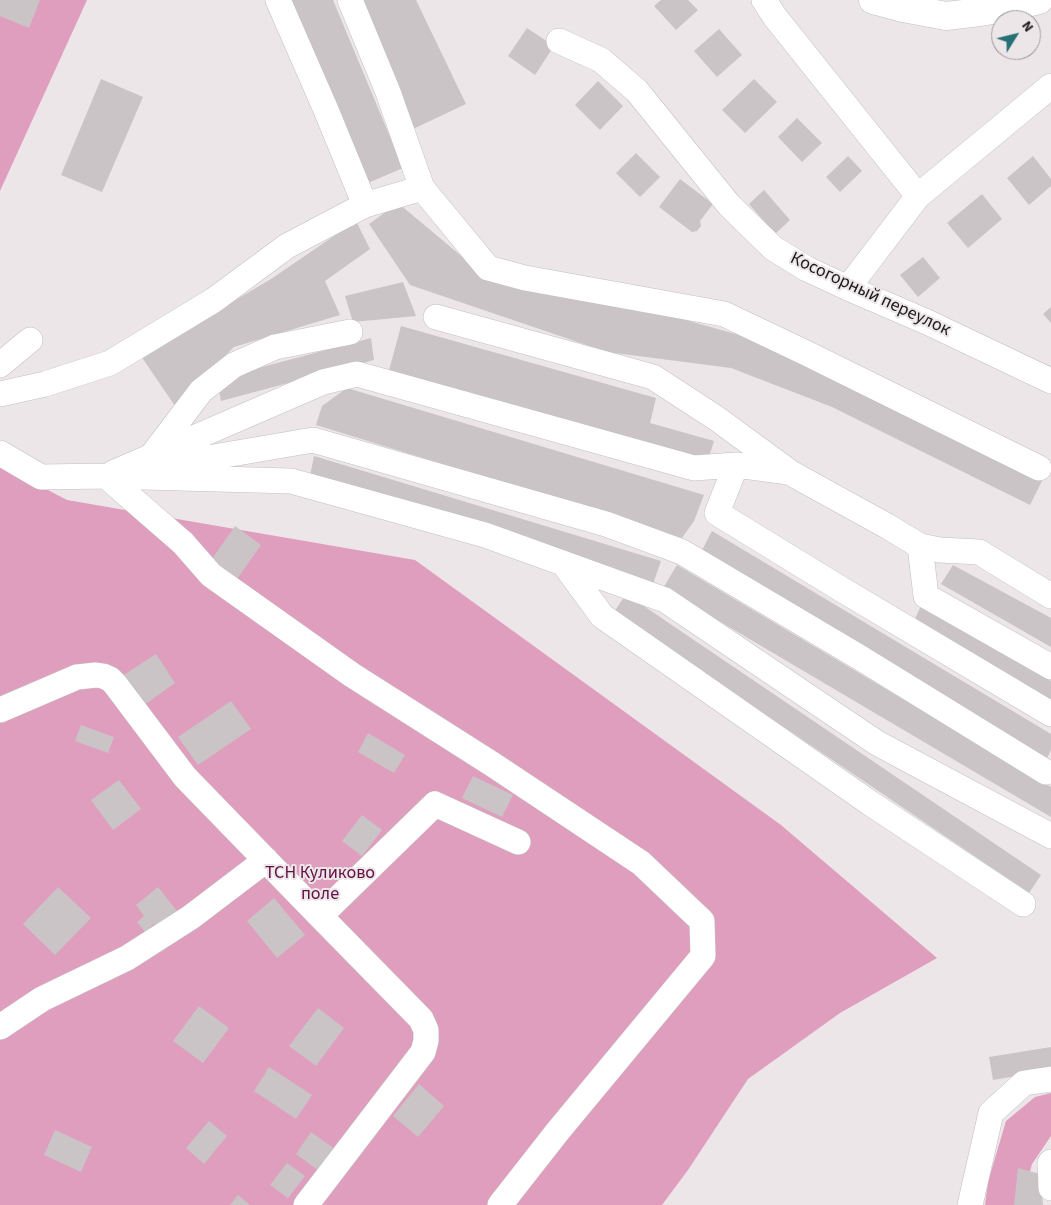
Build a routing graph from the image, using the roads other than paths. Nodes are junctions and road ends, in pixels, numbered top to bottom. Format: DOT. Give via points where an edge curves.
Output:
graph roads {
  1 [pos="278,0"];
  2 [pos="350,0"];
  3 [pos="764,0"];
  4 [pos="873,0"];
  5 [pos="1027,3"];
  6 [pos="559,41"];
  7 [pos="1051,86"];
  8 [pos="422,188"];
  9 [pos="918,196"];
  10 [pos="365,205"];
  11 [pos="848,288"];
  12 [pos="436,317"];
  13 [pos="350,332"];
  14 [pos="30,340"];
  15 [pos="0,365"];
  16 [pos="1051,381"];
  17 [pos="0,394"];
  18 [pos="0,453"];
  19 [pos="151,456"];
  20 [pos="736,465"];
  21 [pos="1039,468"];
  22 [pos="789,472"];
  23 [pos="106,476"];
  24 [pos="920,546"];
  25 [pos="564,564"];
  26 [pos="1051,596"];
  27 [pos="1051,667"];
  28 [pos="0,710"];
  29 [pos="1051,714"];
  30 [pos="1046,772"];
  31 [pos="1051,836"];
  32 [pos="518,842"];
  33 [pos="266,860"];
  34 [pos="1023,904"];
  35 [pos="320,916"];
  36 [pos="0,1027"];
  37 [pos="1051,1079"];
  38 [pos="1051,1162"];
  39 [pos="1051,1188"];
  40 [pos="306,1205"];
  41 [pos="500,1205"];
  42 [pos="970,1205"];
  1 -- 10 [label="street"];
  2 -- 8 [label="street" via="388,92"];
  3 -- 9 [label="street"];
  4 -- 5 [label="main road" via="946,16"];
  6 -- 11 [label="street, Косогорный переулок" via="601,60 637,90 729,205 773,248 807,270"];
  7 -- 9 [label="street"];
  8 -- 10 [label="street"];
  8 -- 21 [label="street" via="488,268 525,278 724,314"];
  9 -- 11 [label="street"];
  10 -- 17 [label="street" via="286,246 214,300 110,363 45,384"];
  11 -- 16 [label="street, Косогорный переулок"];
  12 -- 22 [label="street" via="653,377"];
  13 -- 19 [label="street" via="275,347 234,365 201,391"];
  14 -- 15 [label="street"];
  18 -- 23 [label="street" via="41,477"];
  19 -- 20 [label="street" via="323,382 357,374 694,468"];
  19 -- 23 [label="street"];
  20 -- 22 [label="street"];
  20 -- 29 [label="street" via="717,512"];
  22 -- 24 [label="street"];
  23 -- 25 [label="street" via="291,481 485,535"];
  23 -- 30 [label="street" via="314,440 606,524 682,552"];
  23 -- 41 [label="street" via="183,543 212,575 352,675 641,863 702,920 703,956"];
  24 -- 26 [label="street" via="979,552"];
  24 -- 27 [label="street" via="926,596"];
  25 -- 31 [label="street" via="665,600 877,743"];
  25 -- 34 [label="street" via="602,616 870,803"];
  28 -- 33 [label="street" via="77,677 96,674 110,679 185,777"];
  32 -- 35 [label="street" via="435,804"];
  33 -- 35 [label="street"];
  33 -- 36 [label="street" via="191,918 127,958 42,999"];
  35 -- 40 [label="street" via="421,1019 426,1041 423,1052"];
  37 -- 42 [label="street" via="1024,1083 991,1113"];
  38 -- 39 [label="street"];
}
